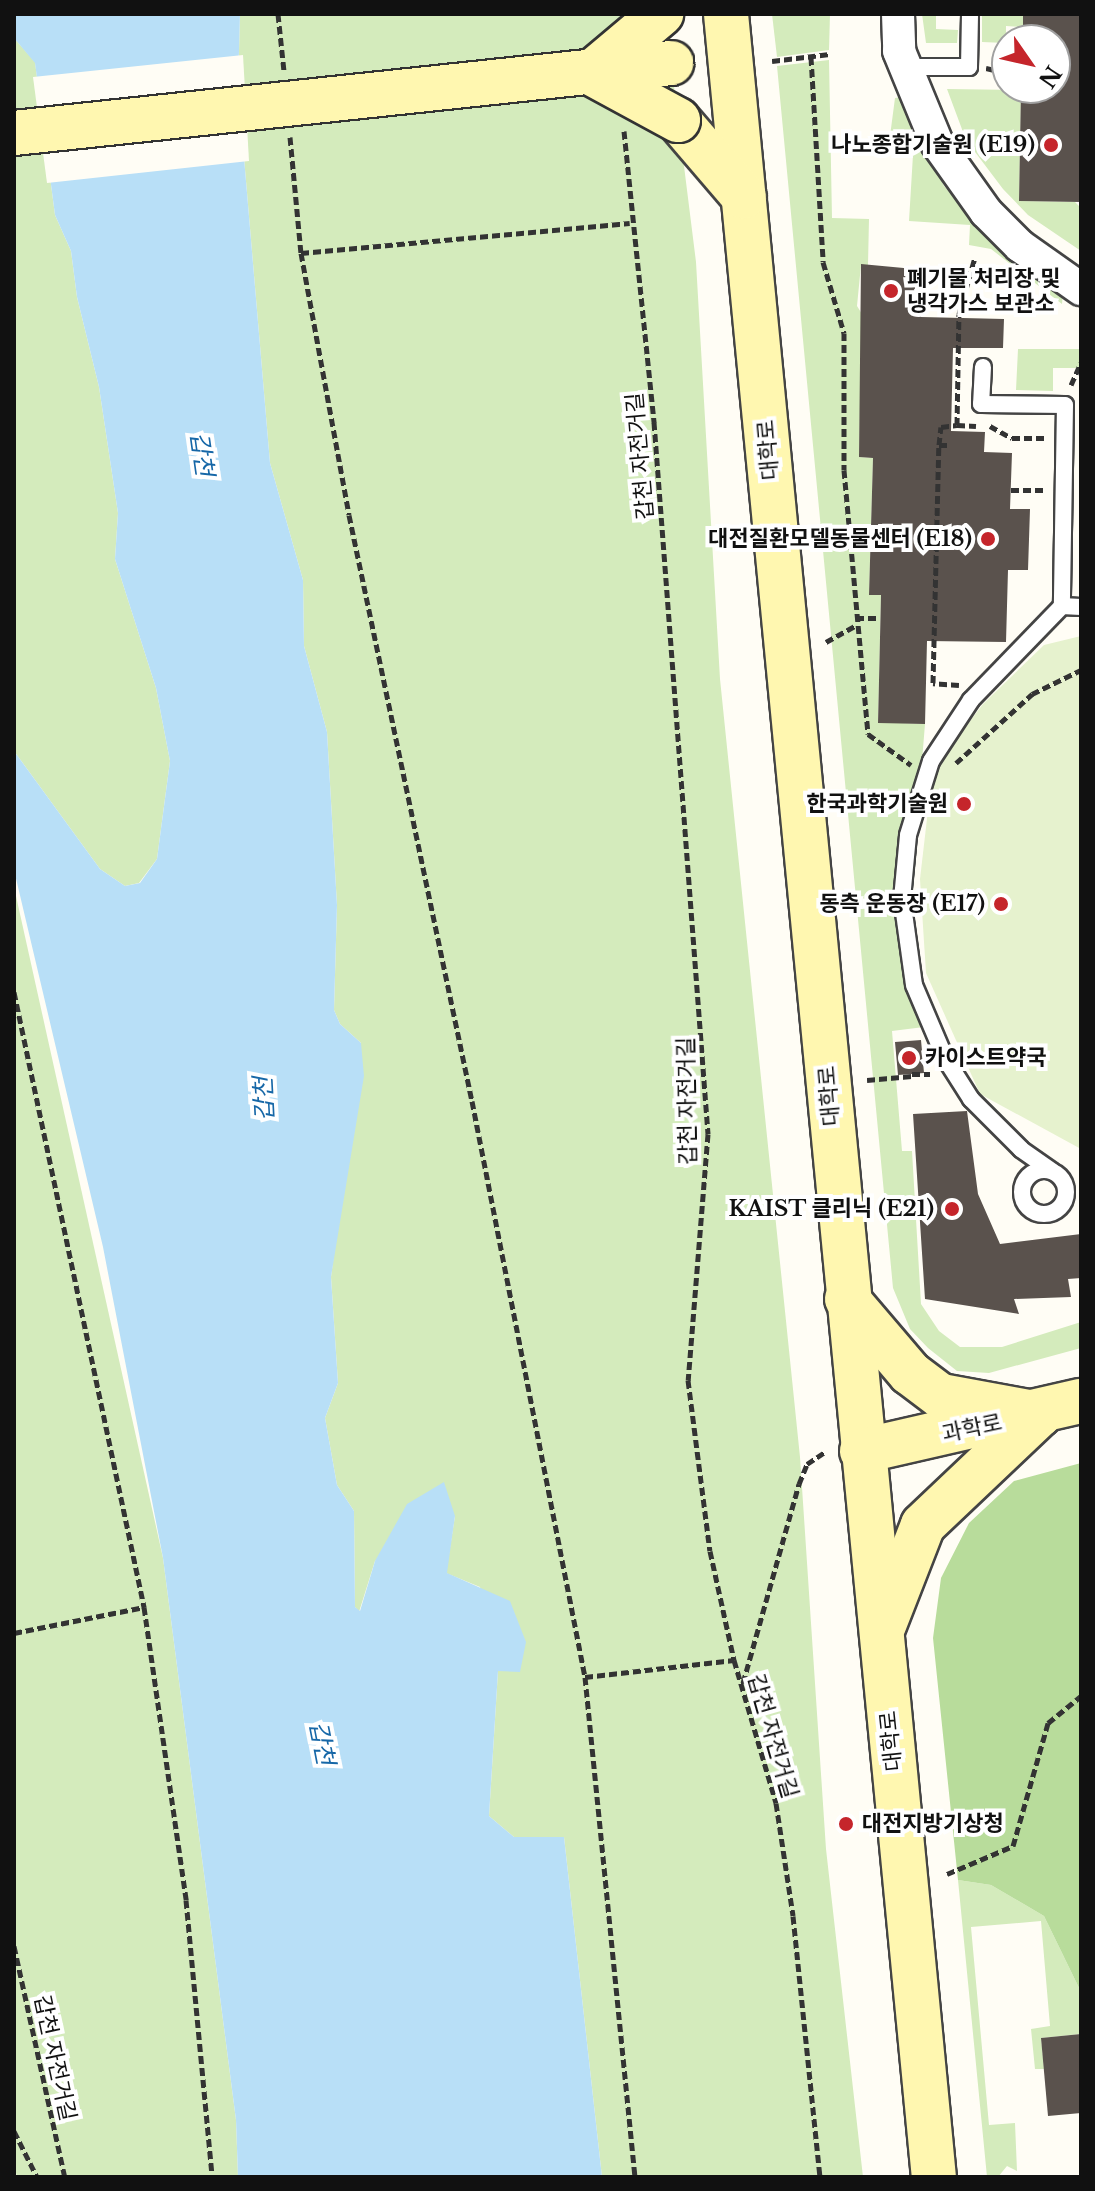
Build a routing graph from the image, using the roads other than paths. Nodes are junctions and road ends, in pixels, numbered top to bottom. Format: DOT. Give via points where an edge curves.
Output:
graph roads {
  1 [pos="661,14"];
  2 [pos="898,14"];
  3 [pos="970,14"];
  4 [pos="743,44"];
  5 [pos="905,67"];
  6 [pos="591,73"];
  7 [pos="14,133"];
  8 [pos="744,197"];
  9 [pos="1081,289"];
  10 [pos="983,367"];
  11 [pos="1062,606"];
  12 [pos="1081,607"];
  13 [pos="1081,1187"];
  14 [pos="847,1299"];
  15 [pos="1081,1401"];
  16 [pos="1040,1414"];
  17 [pos="844,1452"];
  18 [pos="880,1635"];
  19 [pos="934,2177"];
  1 -- 6 [label="main road, bridge"];
  2 -- 5 [label="street"];
  3 -- 5 [label="lane" via="969,67"];
  4 -- 6 [label="main road, bridge" via="671,63"];
  4 -- 8 [label="main road, 대학로"];
  5 -- 9 [label="street" via="937,143 986,212 1020,246"];
  6 -- 7 [label="main road, bridge"];
  6 -- 8 [label="main road, bridge" via="678,120"];
  8 -- 14 [label="main road, 대학로"];
  10 -- 11 [label="lane" via="981,404 1065,405"];
  11 -- 12 [label="lane"];
  11 -- 13 [label="lane" via="971,700 931,761 908,835 902,899 914,985 945,1058 971,1099 1058,1176"];
  14 -- 16 [label="main road" via="910,1373 941,1396"];
  14 -- 17 [label="main road, 대학로"];
  15 -- 16 [label="main road, 과학로"];
  16 -- 17 [label="main road, 과학로"];
  16 -- 18 [label="main road" via="923,1525"];
  17 -- 18 [label="main road, 대학로"];
  18 -- 19 [label="main road, 대학로"];
}
